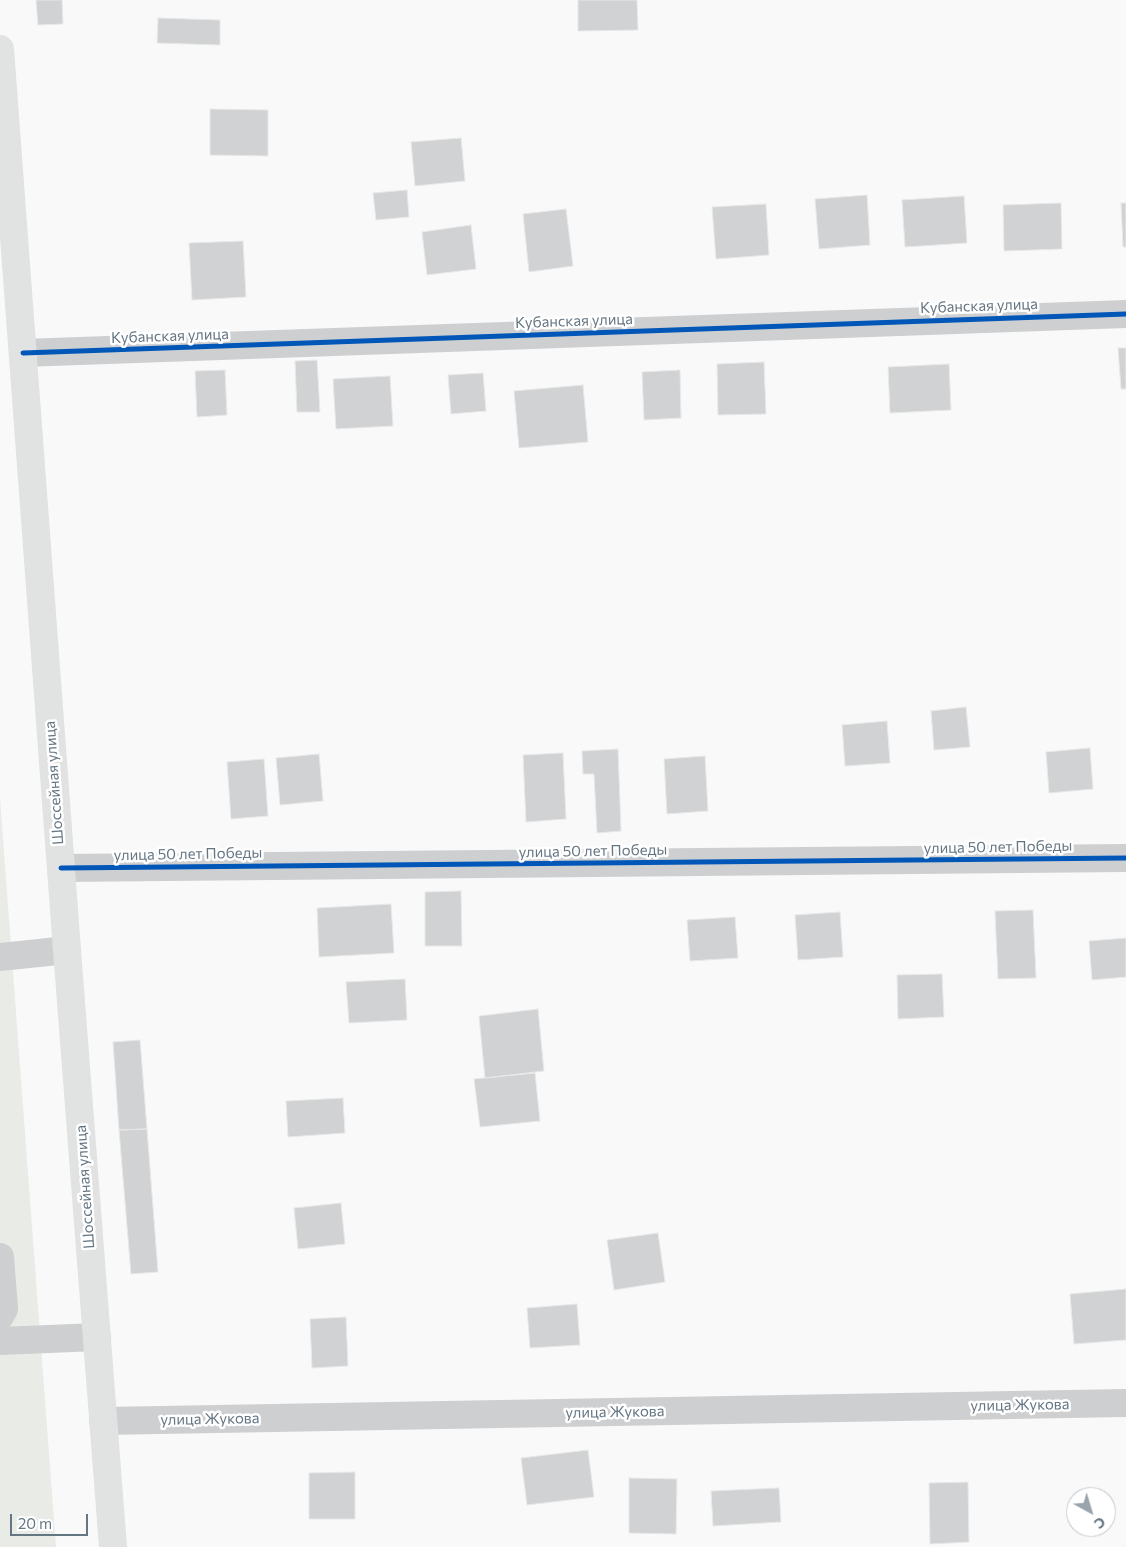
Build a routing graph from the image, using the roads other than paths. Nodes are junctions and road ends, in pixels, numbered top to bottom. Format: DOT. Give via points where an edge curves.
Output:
graph roads {
  1 [pos="0,49"];
  2 [pos="1126,314"];
  3 [pos="24,353"];
  4 [pos="1126,858"];
  5 [pos="61,868"];
  6 [pos="67,950"];
  7 [pos="0,957"];
  8 [pos="0,1257"];
  9 [pos="0,1316"];
  10 [pos="97,1337"];
  11 [pos="0,1341"];
  12 [pos="1126,1403"];
  13 [pos="103,1421"];
  14 [pos="114,1547"];
  1 -- 3 [label="main road, Шоссейная улица"];
  2 -- 3 [label="street, Кубанская улица"];
  3 -- 5 [label="main road, Шоссейная улица"];
  4 -- 5 [label="street, улица 50 лет Победы"];
  5 -- 6 [label="main road, Шоссейная улица"];
  6 -- 7 [label="street"];
  6 -- 10 [label="main road, Шоссейная улица"];
  8 -- 9 [label="street" via="4,1309"];
  10 -- 11 [label="street"];
  10 -- 13 [label="main road, Шоссейная улица"];
  12 -- 13 [label="street, улица Жукова"];
  13 -- 14 [label="main road, Шоссейная улица"];
}
